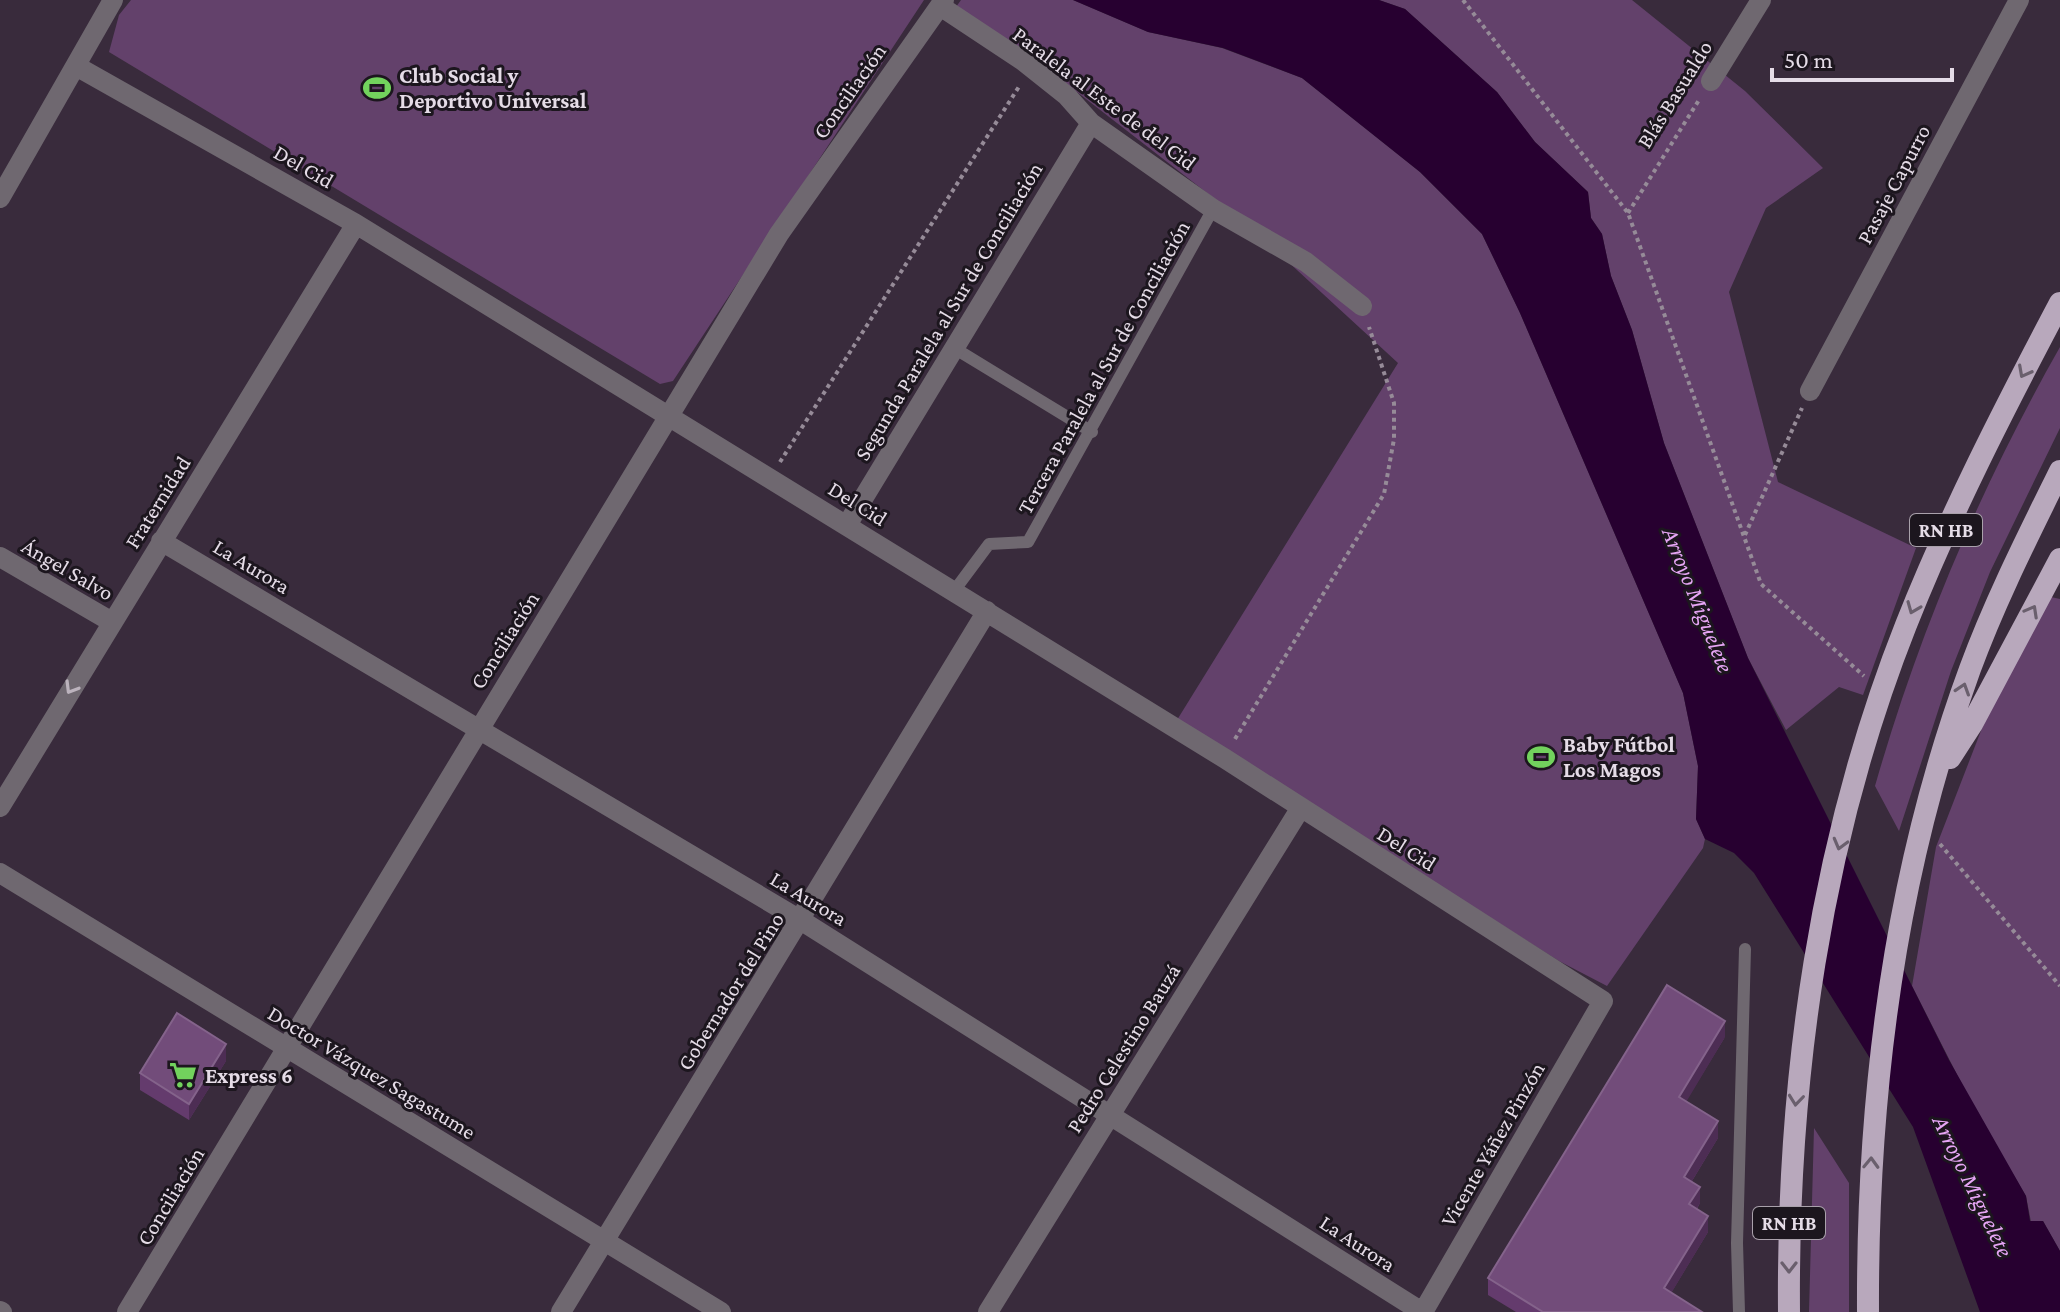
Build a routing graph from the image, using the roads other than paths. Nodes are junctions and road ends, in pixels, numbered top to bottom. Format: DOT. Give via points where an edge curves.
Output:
graph roads {
  1 [pos="113,0"];
  2 [pos="1761,0"];
  3 [pos="2019,0"];
  4 [pos="942,3"];
  5 [pos="76,66"];
  6 [pos="1711,81"];
  7 [pos="1091,123"];
  8 [pos="0,198"];
  9 [pos="1213,209"];
  10 [pos="356,224"];
  11 [pos="2060,303"];
  12 [pos="1362,306"];
  13 [pos="954,348"];
  14 [pos="1810,391"];
  15 [pos="668,418"];
  16 [pos="1092,432"];
  17 [pos="2060,471"];
  18 [pos="847,525"];
  19 [pos="161,541"];
  20 [pos="0,557"];
  21 [pos="2060,559"];
  22 [pos="954,591"];
  23 [pos="987,611"];
  24 [pos="112,622"];
  25 [pos="478,728"];
  26 [pos="1938,776"];
  27 [pos="0,807"];
  28 [pos="1300,809"];
  29 [pos="0,873"];
  30 [pos="802,921"];
  31 [pos="1745,949"];
  32 [pos="1603,1001"];
  33 [pos="287,1049"];
  34 [pos="1110,1113"];
  35 [pos="605,1241"];
  36 [pos="127,1312"];
  37 [pos="561,1312"];
  38 [pos="721,1312"];
  39 [pos="988,1312"];
  40 [pos="1423,1312"];
  41 [pos="1739,1312"];
  42 [pos="1789,1312"];
  43 [pos="1868,1312"];
  1 -- 5 [label="street"];
  2 -- 6 [label="street, Blás Basualdo"];
  3 -- 14 [label="street, Pasaje Capurro"];
  4 -- 7 [label="street, Paralela al Este de del Cid" via="1067,96"];
  4 -- 15 [label="street, Conciliación" via="779,234"];
  5 -- 8 [label="street"];
  5 -- 10 [label="street, Del Cid"];
  7 -- 9 [label="street, Paralela al Este de del Cid"];
  7 -- 13 [label="street, Segunda Paralela al Sur de Conciliación"];
  9 -- 12 [label="street, Paralela al Este de del Cid" via="1306,262"];
  9 -- 16 [label="lane, Tercera Paralela al Sur de Conciliación"];
  10 -- 15 [label="street, Del Cid"];
  10 -- 19 [label="street, Fraternidad"];
  11 -- 42 [label="highway, RN HB, one-way" via="1944,535 1882,692 1859,768 1816,957 1793,1133"];
  13 -- 16 [label="lane"];
  13 -- 18 [label="street, Segunda Paralela al Sur de Conciliación"];
  15 -- 18 [label="street, Del Cid"];
  15 -- 25 [label="street, Conciliación"];
  16 -- 22 [label="lane, Tercera Paralela al Sur de Conciliación" via="1028,542 989,544"];
  26 -- 17 [label="highway, one-way" via="1994,608"];
  18 -- 22 [label="street, Del Cid"];
  19 -- 24 [label="street, Fraternidad"];
  19 -- 25 [label="street, La Aurora"];
  20 -- 24 [label="street, Ángel Salvo"];
  26 -- 21 [label="highway, one-way" via="1972,724"];
  22 -- 23 [label="street, Del Cid"];
  23 -- 28 [label="street, Del Cid"];
  23 -- 30 [label="street, Gobernador del Pino"];
  24 -- 27 [label="street, Fraternidad, one-way"];
  25 -- 30 [label="street, La Aurora"];
  25 -- 33 [label="street, Conciliación"];
  43 -- 26 [label="highway, one-way" via="1875,1096 1883,1026 1911,872"];
  28 -- 32 [label="street, Del Cid"];
  28 -- 34 [label="street, Pedro Celestino Bauzá"];
  29 -- 33 [label="street, Doctor Vázquez Sagastume"];
  30 -- 34 [label="street, La Aurora"];
  30 -- 35 [label="street, Gobernador del Pino"];
  31 -- 41 [label="lane"];
  32 -- 40 [label="street, Vicente Yáñez Pinzón"];
  33 -- 35 [label="street, Doctor Vázquez Sagastume"];
  33 -- 36 [label="street, Conciliación"];
  34 -- 39 [label="street, Pedro Celestino Bauzá"];
  34 -- 40 [label="street, La Aurora"];
  35 -- 37 [label="street, Gobernador del Pino"];
  35 -- 38 [label="street, Doctor Vázquez Sagastume"];
}
